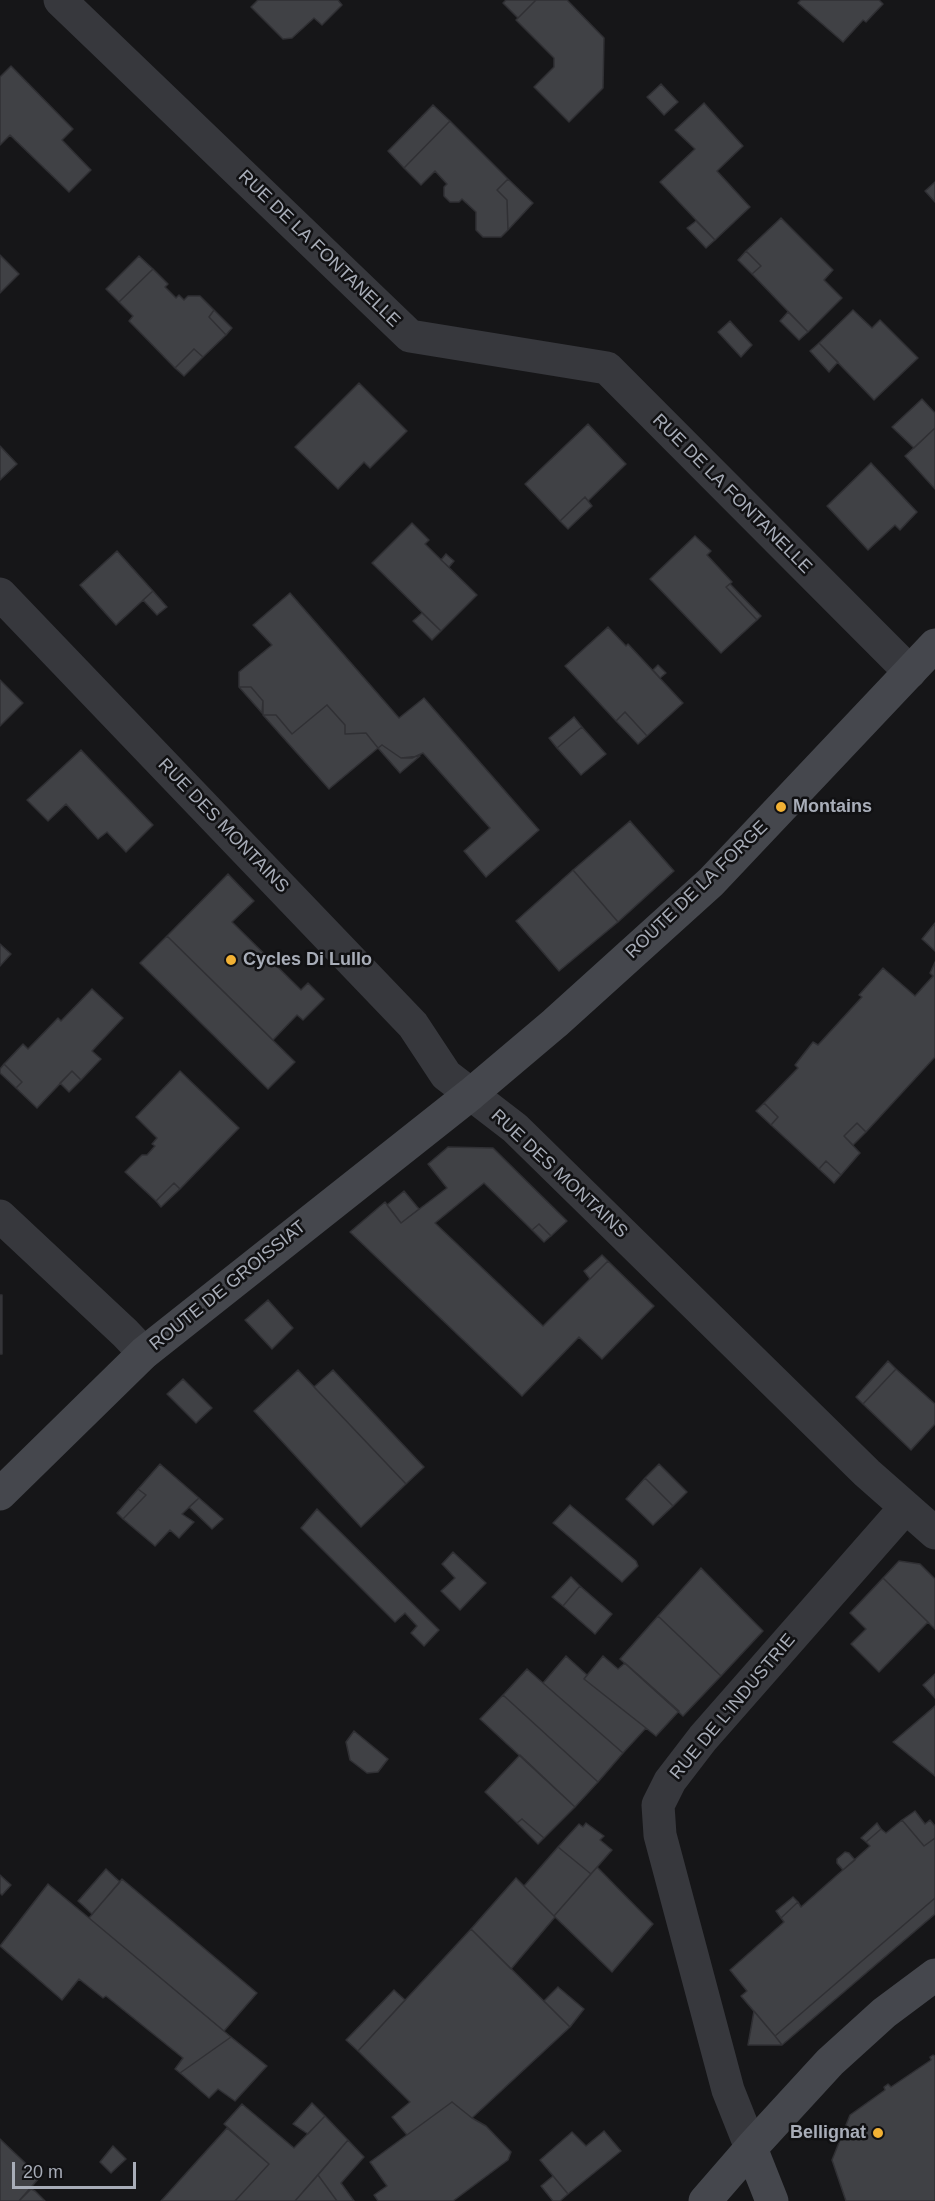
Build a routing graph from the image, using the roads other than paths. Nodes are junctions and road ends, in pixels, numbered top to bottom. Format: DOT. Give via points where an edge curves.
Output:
graph roads {
  1 [pos="60,0"];
  2 [pos="0,594"];
  3 [pos="935,645"];
  4 [pos="910,672"];
  5 [pos="471,1094"];
  6 [pos="0,1216"];
  7 [pos="144,1353"];
  8 [pos="0,1494"];
  9 [pos="905,1508"];
  10 [pos="935,1533"];
  11 [pos="935,1975"];
  12 [pos="751,2148"];
  13 [pos="705,2201"];
  14 [pos="772,2201"];
  1 -- 4 [label="street, RUE DE LA FONTANELLE" via="410,336 607,368"];
  2 -- 5 [label="street, RUE DES MONTAINS" via="413,1025 446,1075"];
  3 -- 4 [label="main road, ROUTE DE LA FORGE"];
  4 -- 5 [label="main road, ROUTE DE LA FORGE" via="711,882"];
  5 -- 7 [label="main road, ROUTE DE GROISSIAT"];
  5 -- 9 [label="street, RUE DES MONTAINS" via="515,1128"];
  6 -- 7 [label="street"];
  7 -- 8 [label="main road, ROUTE DE GROISSIAT"];
  9 -- 10 [label="street, RUE DES MONTAINS"];
  9 -- 12 [label="street, RUE DE L'INDUSTRIE" via="703,1738 670,1781 658,1805 660,1835 728,2090"];
  11 -- 12 [label="main road" via="884,2013 830,2062"];
  12 -- 13 [label="main road"];
  12 -- 14 [label="main road"];
}
